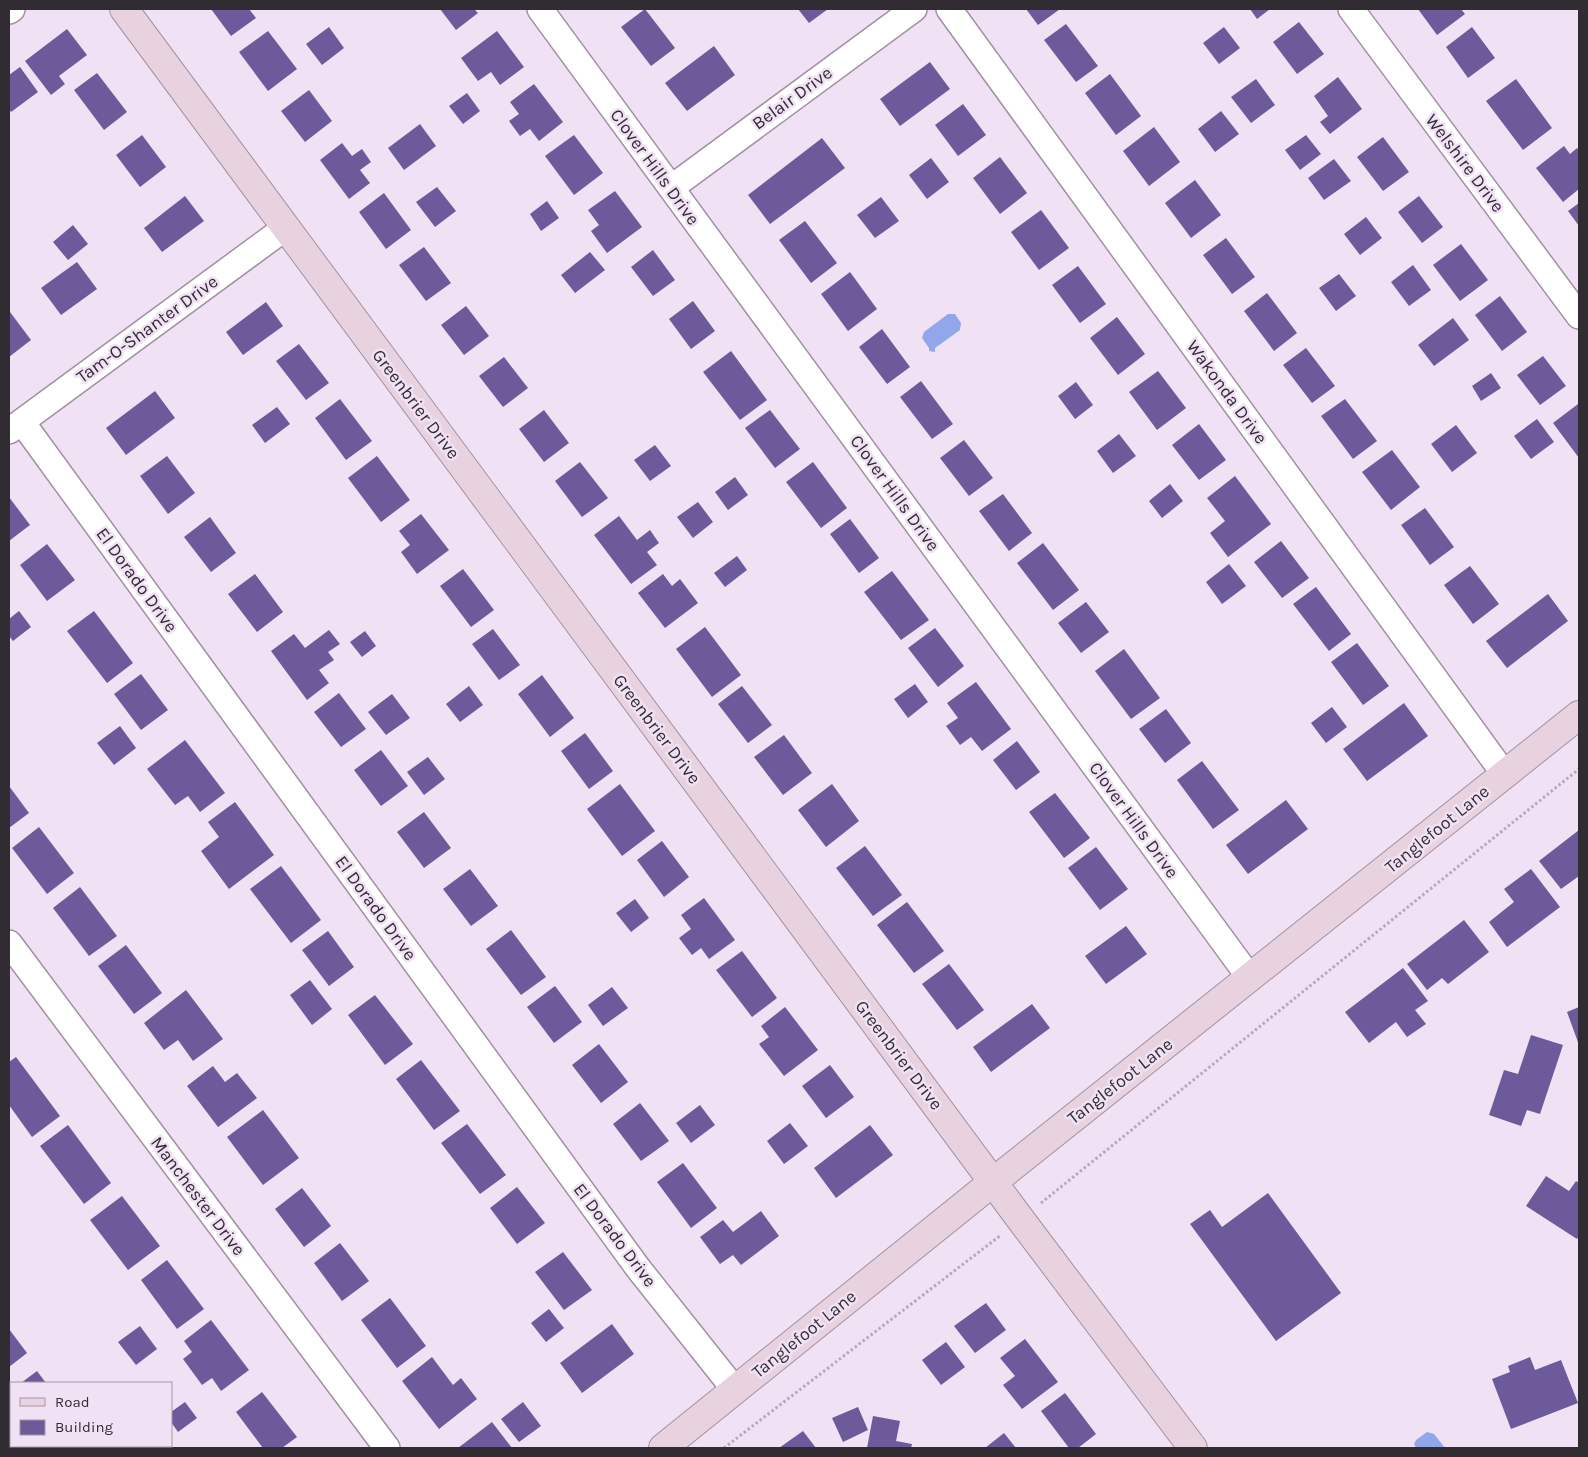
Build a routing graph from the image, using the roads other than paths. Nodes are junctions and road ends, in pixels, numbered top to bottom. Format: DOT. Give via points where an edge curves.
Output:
graph roads {
  1 [pos="12,9"];
  2 [pos="124,9"];
  3 [pos="540,9"];
  4 [pos="914,9"];
  5 [pos="949,9"];
  6 [pos="1351,9"];
  7 [pos="9,11"];
  8 [pos="671,188"];
  9 [pos="285,228"];
  10 [pos="1579,316"];
  11 [pos="15,426"];
  12 [pos="1579,715"];
  13 [pos="1505,775"];
  14 [pos="9,944"];
  15 [pos="1250,978"];
  16 [pos="993,1182"];
  17 [pos="736,1390"];
  18 [pos="387,1448"];
  19 [pos="663,1448"];
  20 [pos="1193,1448"];
  1 -- 7 [label="street"];
  2 -- 9 [label="street, Greenbrier Drive"];
  3 -- 8 [label="street, Clover Hills Drive"];
  4 -- 8 [label="street, Belair Drive"];
  5 -- 13 [label="street, Wakonda Drive"];
  6 -- 10 [label="street, Welshire Drive"];
  8 -- 15 [label="street, Clover Hills Drive"];
  9 -- 11 [label="street, Tam-O-Shanter Drive"];
  9 -- 16 [label="street, Greenbrier Drive"];
  11 -- 17 [label="street, El Dorado Drive" via="638,1268"];
  12 -- 13 [label="street, Tanglefoot Lane"];
  13 -- 15 [label="street, Tanglefoot Lane"];
  14 -- 18 [label="street, Manchester Drive"];
  15 -- 16 [label="street, Tanglefoot Lane"];
  16 -- 17 [label="street, Tanglefoot Lane"];
  16 -- 20 [label="street, Greenbrier Drive"];
  17 -- 19 [label="street, Tanglefoot Lane"];
}
